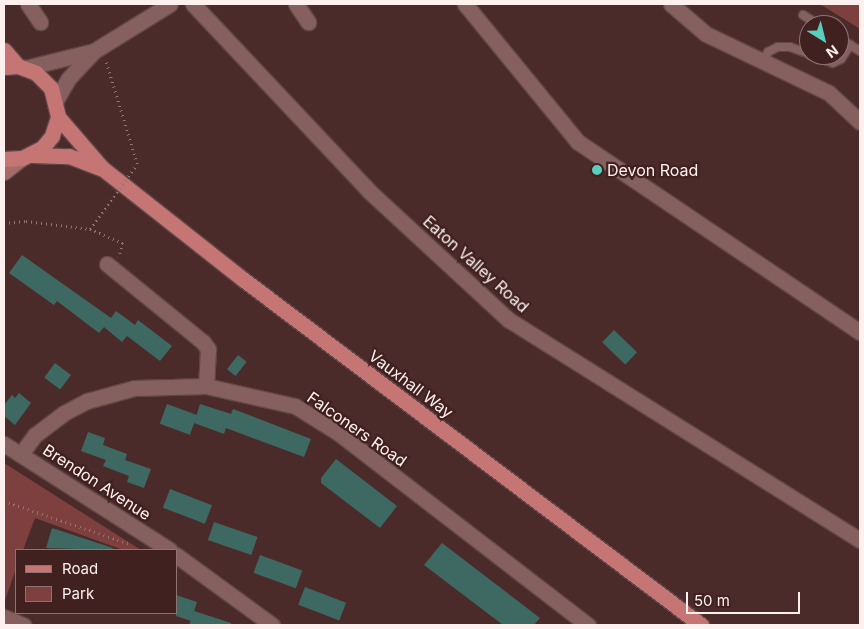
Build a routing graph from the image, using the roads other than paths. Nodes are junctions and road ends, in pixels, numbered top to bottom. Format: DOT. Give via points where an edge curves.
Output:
graph roads {
  1 [pos="28,4"];
  2 [pos="170,4"];
  3 [pos="193,4"];
  4 [pos="296,4"];
  5 [pos="465,4"];
  6 [pos="671,4"];
  7 [pos="40,22"];
  8 [pos="308,22"];
  9 [pos="850,45"];
  10 [pos="4,50"];
  11 [pos="94,51"];
  12 [pos="799,51"];
  13 [pos="860,51"];
  14 [pos="764,61"];
  15 [pos="15,67"];
  16 [pos="56,100"];
  17 [pos="58,117"];
  18 [pos="860,122"];
  19 [pos="27,156"];
  20 [pos="4,159"];
  21 [pos="102,168"];
  22 [pos="4,172"];
  23 [pos="107,264"];
  24 [pos="860,332"];
  25 [pos="206,386"];
  26 [pos="4,444"];
  27 [pos="21,454"];
  28 [pos="860,540"];
  29 [pos="168,549"];
  30 [pos="178,555"];
  31 [pos="4,617"];
  32 [pos="23,625"];
  33 [pos="272,625"];
  34 [pos="588,625"];
  35 [pos="701,625"];
  1 -- 7 [label="street"];
  2 -- 11 [label="street"];
  3 -- 28 [label="street, Eaton Valley Road" via="369,191 509,320"];
  4 -- 8 [label="street"];
  5 -- 24 [label="street" via="578,142"];
  6 -- 14 [label="street" via="706,34"];
  9 -- 13 [label="lane"];
  10 -- 15 [label="main road"];
  11 -- 15 [label="street"];
  11 -- 16 [label="street" via="68,79"];
  12 -- 14 [label="lane" via="778,47 768,52"];
  14 -- 18 [label="street" via="829,93"];
  15 -- 16 [label="main road" via="36,73 51,88"];
  16 -- 17 [label="main road"];
  17 -- 19 [label="main road" via="52,136"];
  17 -- 21 [label="main road, Vauxhall Way"];
  19 -- 20 [label="main road, Vauxhall Way"];
  19 -- 21 [label="main road, Vauxhall Way" via="69,156"];
  19 -- 22 [label="street"];
  21 -- 35 [label="main road, Vauxhall Way" via="244,280"];
  23 -- 25 [label="street" via="203,342 208,349"];
  25 -- 27 [label="street, Falconers Road" via="134,388 87,401 47,425"];
  25 -- 34 [label="street, Falconers Road" via="295,406 319,420"];
  26 -- 27 [label="street, Brendon Avenue"];
  27 -- 29 [label="street, Brendon Avenue"];
  30 -- 33 [label="street"];
  31 -- 32 [label="street"];
}
